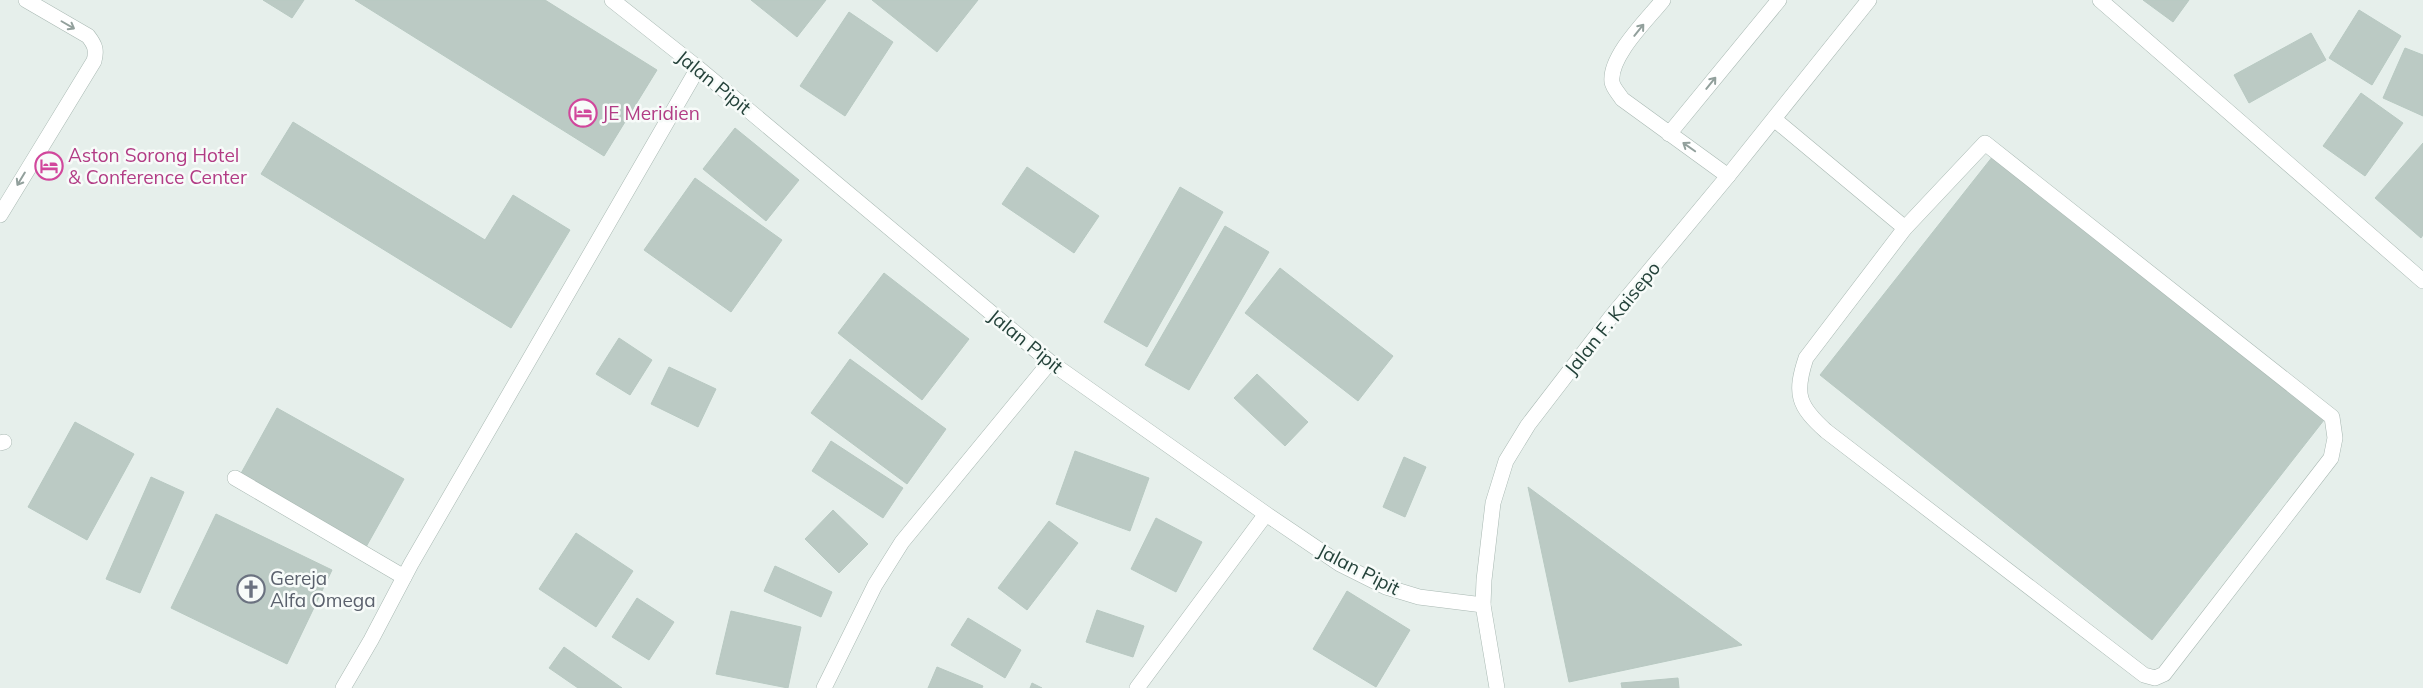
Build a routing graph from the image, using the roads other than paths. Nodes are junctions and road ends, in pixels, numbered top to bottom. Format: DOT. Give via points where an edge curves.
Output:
graph roads {
  1 [pos="26,0"];
  2 [pos="612,0"];
  3 [pos="1663,0"];
  4 [pos="1779,0"];
  5 [pos="2100,0"];
  6 [pos="1863,2"];
  7 [pos="698,68"];
  8 [pos="1774,119"];
  9 [pos="1669,134"];
  10 [pos="1728,176"];
  11 [pos="0,215"];
  12 [pos="1905,228"];
  13 [pos="2423,281"];
  14 [pos="1050,362"];
  15 [pos="235,478"];
  16 [pos="1266,514"];
  17 [pos="404,577"];
  18 [pos="1483,605"];
  19 [pos="343,688"];
  20 [pos="824,688"];
  21 [pos="1137,688"];
  22 [pos="1497,688"];
  1 -- 11 [label="street, one-way" via="88,36 96,52 94,61"];
  2 -- 7 [label="street, Jalan Pipit"];
  9 -- 3 [label="street, one-way" via="1622,99 1612,84 1616,63 1625,46"];
  9 -- 4 [label="street, one-way"];
  5 -- 13 [label="street"];
  6 -- 8 [label="street, Jalan F. Kaisepo"];
  7 -- 14 [label="street, Jalan Pipit"];
  7 -- 17 [label="street"];
  8 -- 10 [label="street, Jalan F. Kaisepo"];
  8 -- 12 [label="street"];
  10 -- 9 [label="street, one-way"];
  10 -- 18 [label="street, Jalan F. Kaisepo" via="1611,317 1528,425 1506,461 1493,503"];
  12 -- 12 [label="street" via="1985,143 2332,417 2335,438 2331,458 2164,674 2155,678 2144,675 1809,416 1800,400 1799,380 1806,358"];
  14 -- 16 [label="street, Jalan Pipit"];
  14 -- 20 [label="street" via="902,542 875,585"];
  15 -- 17 [label="street"];
  16 -- 18 [label="street, Jalan Pipit" via="1340,564 1386,587 1418,597"];
  16 -- 21 [label="street"];
  17 -- 19 [label="street"];
  18 -- 22 [label="street, Jalan F. Kaisepo"];
}
